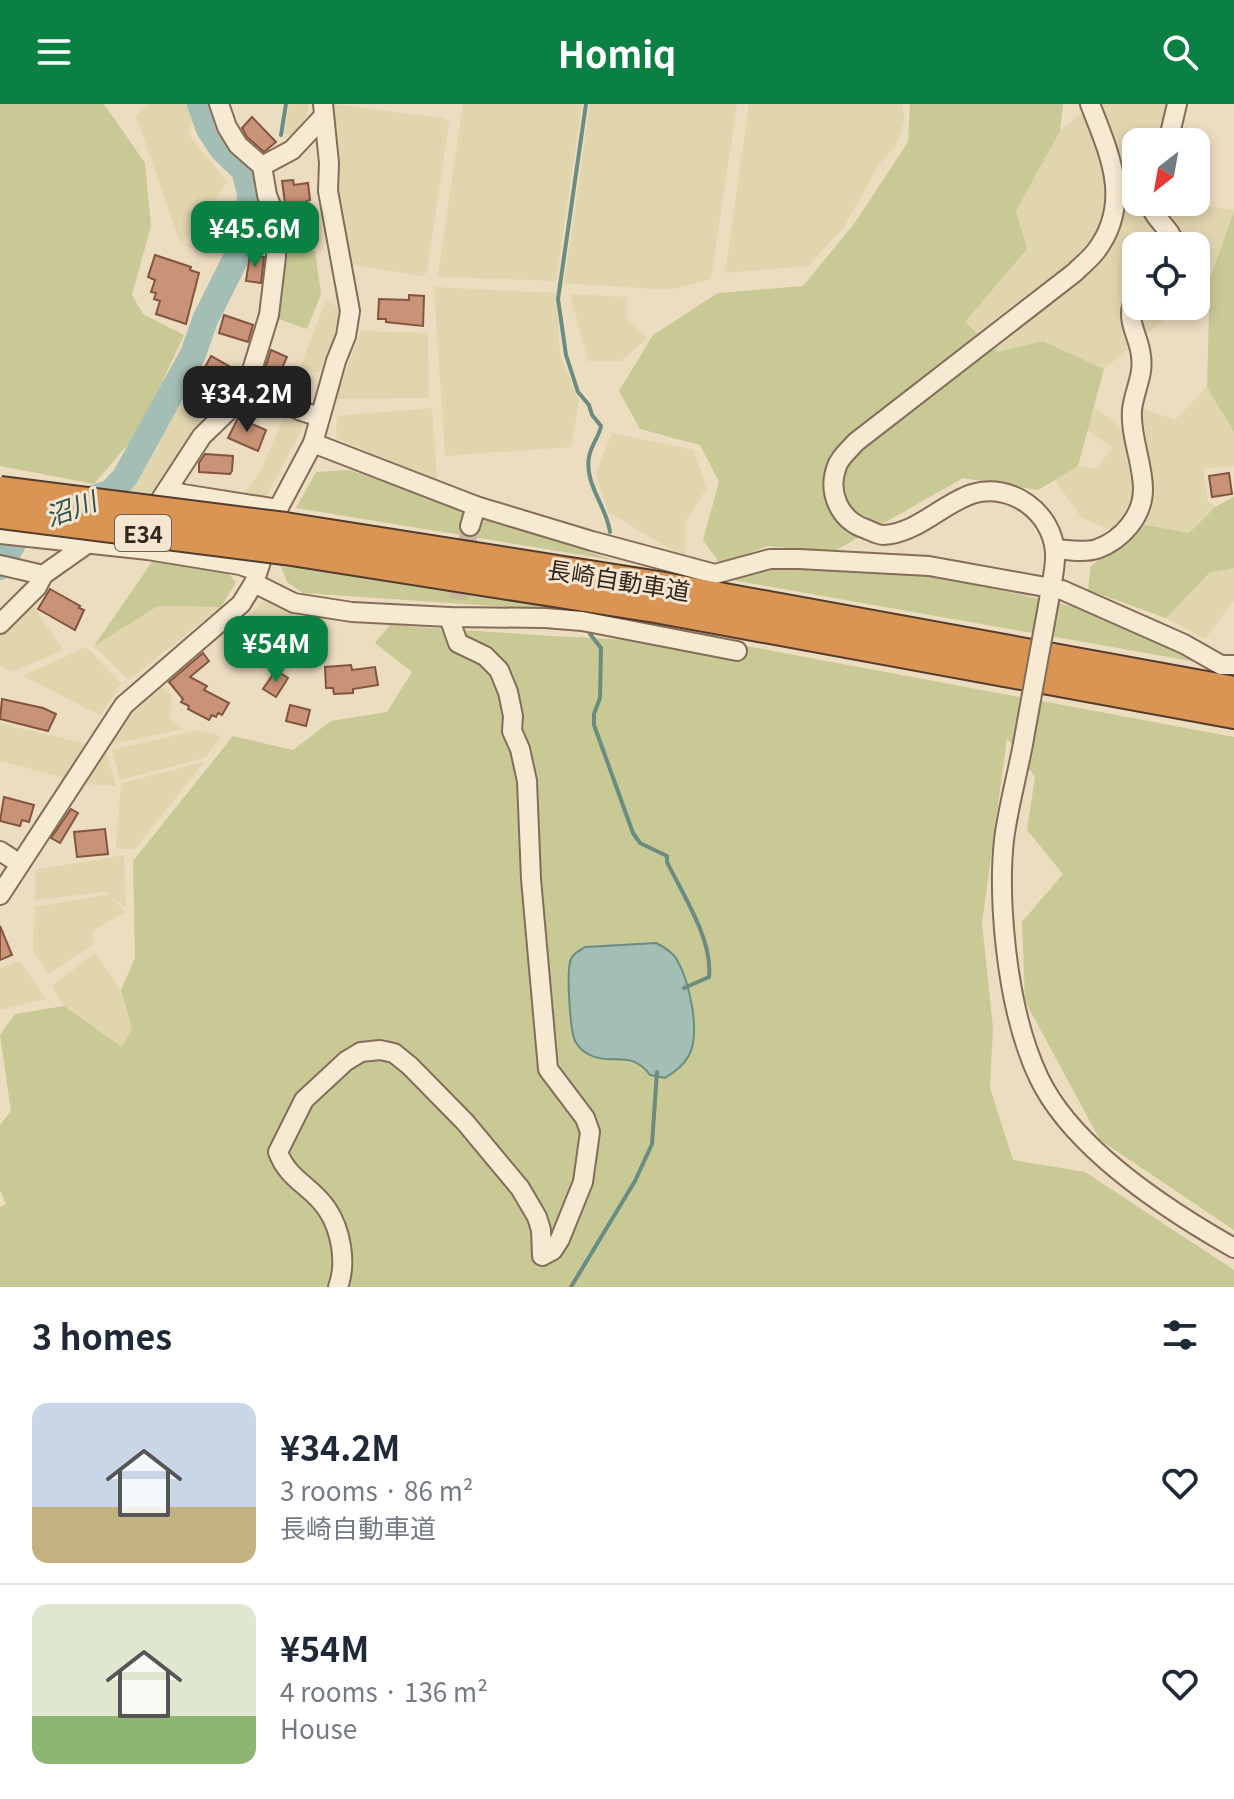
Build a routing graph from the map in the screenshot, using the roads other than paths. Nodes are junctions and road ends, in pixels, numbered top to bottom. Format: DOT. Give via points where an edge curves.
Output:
graph roads {
  1 [pos="219,104"];
  2 [pos="1090,104"];
  3 [pos="1177,104"];
  4 [pos="322,111"];
  5 [pos="1171,128"];
  6 [pos="262,166"];
  7 [pos="1157,216"];
  8 [pos="1170,232"];
  9 [pos="1130,320"];
  10 [pos="249,380"];
  11 [pos="320,417"];
  12 [pos="313,443"];
  13 [pos="168,489"];
  14 [pos="0,490"];
  15 [pos="476,506"];
  16 [pos="470,526"];
  17 [pos="2,528"];
  18 [pos="283,529"];
  19 [pos="87,544"];
  20 [pos="1055,549"];
  21 [pos="148,550"];
  22 [pos="9,567"];
  23 [pos="43,575"];
  24 [pos="256,577"];
  25 [pos="1050,594"];
  26 [pos="455,611"];
  27 [pos="0,624"];
  28 [pos="737,651"];
  29 [pos="1234,665"];
  30 [pos="1234,690"];
  31 [pos="1234,715"];
  32 [pos="0,851"];
  33 [pos="20,864"];
  34 [pos="0,895"];
  35 [pos="1234,1248"];
  36 [pos="338,1287"];
  1 -- 6 [label="street" via="238,145"];
  2 -- 20 [label="street" via="1113,164 1115,198 1096,251 856,442 837,463 833,487 840,511 855,525 882,535 908,528 973,494 1001,492 1022,499 1039,513"];
  3 -- 5 [label="street"];
  4 -- 6 [label="street" via="292,150"];
  4 -- 11 [label="street" via="328,191 350,311"];
  6 -- 10 [label="street" via="277,221 276,257 269,315"];
  7 -- 8 [label="street"];
  9 -- 20 [label="street" via="1142,370 1132,410 1143,489 1139,509 1117,538 1096,549"];
  10 -- 11 [label="street"];
  10 -- 13 [label="street" via="233,406 202,436"];
  11 -- 12 [label="street"];
  12 -- 15 [label="street"];
  12 -- 18 [label="street"];
  13 -- 18 [label="street"];
  13 -- 21 [label="street" via="159,502"];
  14 -- 18 [label="highway, 長崎自動車道 / E34, bridge"];
  15 -- 16 [label="street"];
  15 -- 25 [label="street" via="715,574 770,559 929,566"];
  17 -- 18 [label="highway, 長崎自動車道 / E34, bridge"];
  17 -- 19 [label="street" via="32,538"];
  18 -- 24 [label="street"];
  18 -- 30 [label="highway, 長崎自動車道 / E34" via="659,585"];
  18 -- 31 [label="highway, 長崎自動車道 / E34" via="655,609"];
  19 -- 21 [label="street"];
  19 -- 23 [label="street"];
  20 -- 25 [label="street"];
  21 -- 24 [label="street" via="240,565"];
  22 -- 23 [label="street"];
  23 -- 27 [label="street"];
  24 -- 26 [label="street" via="294,603 352,612"];
  24 -- 33 [label="street" via="227,618 124,705"];
  25 -- 29 [label="street" via="1062,590 1221,665"];
  25 -- 35 [label="street, bridge" via="1004,840 1002,910 1023,1038 1041,1081 1072,1126 1109,1163"];
  26 -- 28 [label="street" via="582,621"];
  26 -- 36 [label="street" via="458,643 485,656 499,670 508,692 512,731 527,781 548,1069 590,1132 583,1182 560,1239 542,1256 537,1217 494,1154 394,1053 361,1052 304,1100 278,1152 283,1167 326,1208 342,1241"];
  32 -- 33 [label="street"];
  33 -- 34 [label="street"];
}
